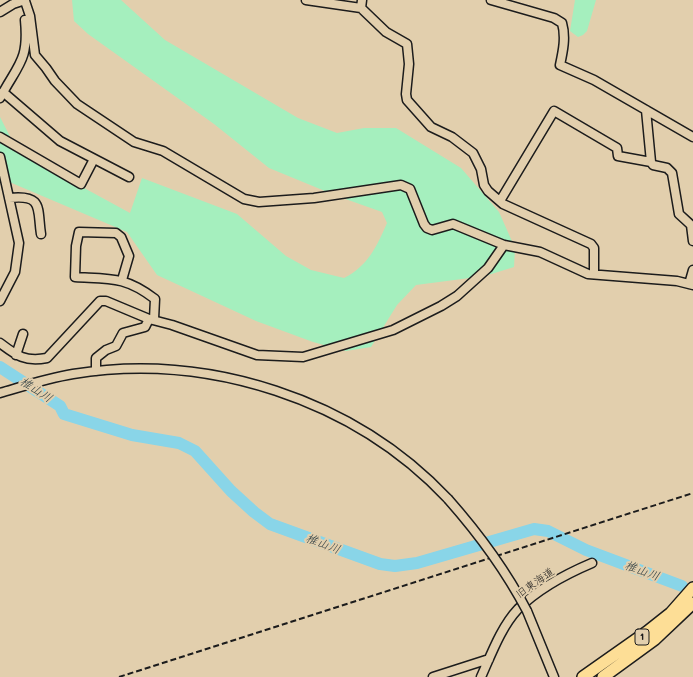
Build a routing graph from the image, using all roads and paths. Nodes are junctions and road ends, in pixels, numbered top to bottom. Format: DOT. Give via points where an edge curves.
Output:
graph roads {
  1 [pos="306,0"];
  2 [pos="491,0"];
  3 [pos="25,1"];
  4 [pos="12,2"];
  5 [pos="362,4"];
  6 [pos="0,12"];
  7 [pos="1,95"];
  8 [pos="646,110"];
  9 [pos="0,137"];
  10 [pos="693,137"];
  11 [pos="0,157"];
  12 [pos="94,159"];
  13 [pos="652,162"];
  14 [pos="129,177"];
  15 [pos="6,194"];
  16 [pos="500,201"];
  17 [pos="41,234"];
  18 [pos="693,241"];
  19 [pos="504,245"];
  20 [pos="693,270"];
  21 [pos="594,274"];
  22 [pos="122,280"];
  23 [pos="691,285"];
  24 [pos="0,300"];
  25 [pos="151,319"];
  26 [pos="23,334"];
  27 [pos="0,343"];
  28 [pos="16,355"];
  29 [pos="96,371"];
  30 [pos="0,393"];
  31 [pos="592,563"];
  32 [pos="693,588"];
  33 [pos="693,602"];
  34 [pos="489,659"];
  35 [pos="433,677"];
  36 [pos="480,677"];
  37 [pos="554,677"];
  38 [pos="583,677"];
  39 [pos="603,677"];
  1 -- 5 [label="street"];
  2 -- 8 [label="street" via="554,18 562,23 564,43 560,65 594,80"];
  3 -- 4 [label="street"];
  3 -- 7 [label="street" via="24,57"];
  3 -- 19 [label="street" via="30,16 34,52 55,81 78,104 134,142 163,151 244,199 259,202 314,198 401,185 410,190 427,228 437,229 453,224"];
  4 -- 6 [label="street"];
  5 -- 16 [label="street" via="386,32 407,44 407,100 431,127 452,137 473,153 481,169 484,185 495,199"];
  7 -- 12 [label="street" via="50,134"];
  8 -- 10 [label="street"];
  8 -- 13 [label="street"];
  9 -- 12 [label="street" via="81,184"];
  11 -- 15 [label="street"];
  12 -- 14 [label="street"];
  13 -- 16 [label="street" via="618,156 617,148 554,111"];
  13 -- 18 [label="street" via="653,165 667,168 672,173 679,214 691,224"];
  15 -- 17 [label="street" via="23,196 37,204"];
  15 -- 24 [label="street" via="17,228 19,253 15,272"];
  16 -- 21 [label="street" via="591,244 594,248"];
  19 -- 21 [label="street" via="532,250 584,273"];
  19 -- 25 [label="street" via="488,268 457,296 441,306 393,330 304,357 257,355"];
  20 -- 23 [label="street"];
  21 -- 23 [label="street" via="677,281"];
  22 -- 22 [label="street" via="74,277 79,232 116,233 121,237 129,256"];
  22 -- 25 [label="street" via="155,299"];
  25 -- 28 [label="street" via="100,301 47,358 27,359"];
  25 -- 29 [label="street" via="145,327 123,333 116,346 96,358"];
  26 -- 28 [label="street"];
  27 -- 28 [label="street"];
  29 -- 30 [label="street" via="50,378"];
  29 -- 37 [label="street, bridge" via="141,369 224,377 280,392 332,413 368,434 410,464 448,499 474,529 495,557 527,610"];
  31 -- 34 [label="street, 旧東海道" via="554,582 518,609"];
  32 -- 38 [label="highway, 1" via="671,613"];
  33 -- 39 [label="highway, 1" via="654,639"];
  34 -- 35 [label="street"];
  34 -- 36 [label="street, 旧東海道"];
}
